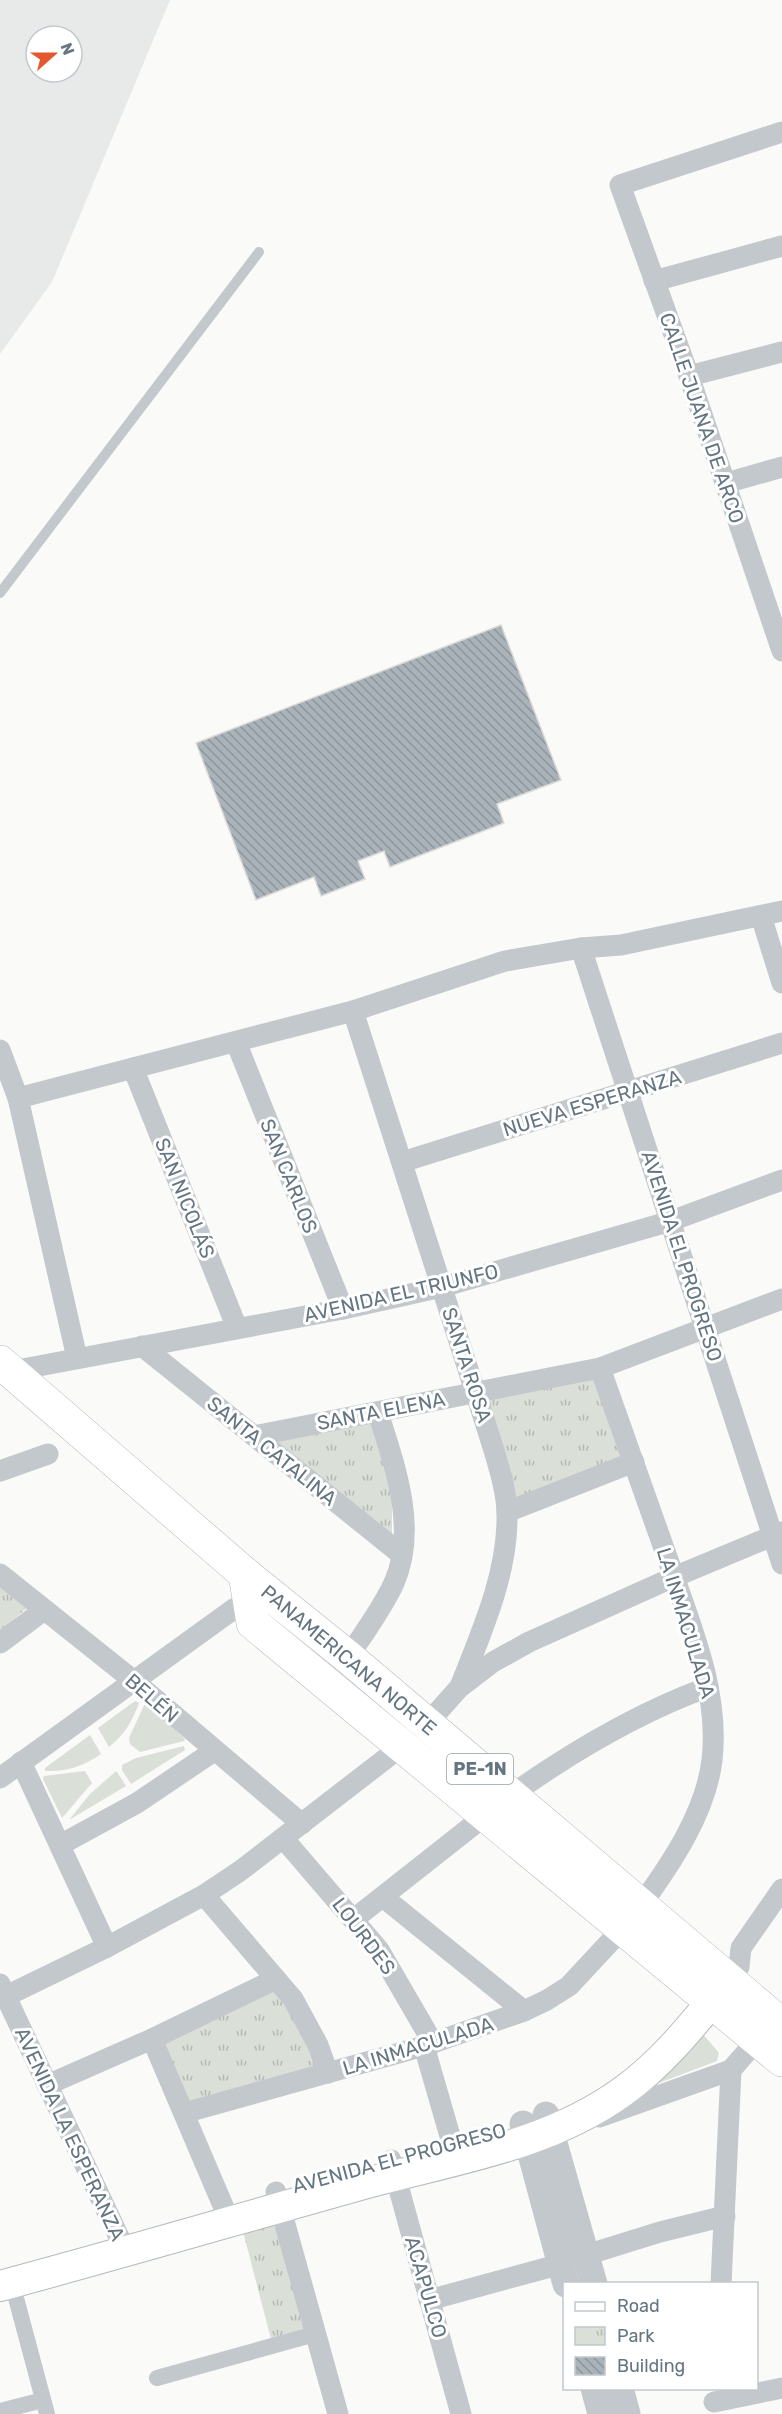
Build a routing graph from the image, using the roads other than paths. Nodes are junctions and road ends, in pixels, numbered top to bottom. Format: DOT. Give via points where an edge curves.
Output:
graph roads {
  1 [pos="782,132"];
  2 [pos="782,246"];
  3 [pos="259,252"];
  4 [pos="654,281"];
  5 [pos="782,352"];
  6 [pos="689,376"];
  7 [pos="782,467"];
  8 [pos="726,483"];
  9 [pos="0,593"];
  10 [pos="782,651"];
  11 [pos="782,911"];
  12 [pos="761,915"];
  13 [pos="581,948"];
  14 [pos="782,982"];
  15 [pos="353,1011"];
  16 [pos="236,1042"];
  17 [pos="782,1043"];
  18 [pos="0,1050"];
  19 [pos="134,1068"];
  20 [pos="629,1091"];
  21 [pos="18,1098"];
  22 [pos="402,1162"];
  23 [pos="782,1180"];
  24 [pos="671,1221"];
  25 [pos="442,1287"];
  26 [pos="782,1299"];
  27 [pos="343,1309"];
  28 [pos="704,1327"];
  29 [pos="237,1328"];
  30 [pos="142,1346"];
  31 [pos="77,1358"];
  32 [pos="6,1367"];
  33 [pos="600,1368"];
  34 [pos="475,1392"];
  35 [pos="378,1413"];
  36 [pos="254,1436"];
  37 [pos="48,1454"];
  38 [pos="634,1462"];
  39 [pos="0,1471"];
  40 [pos="507,1512"];
  41 [pos="777,1534"];
  42 [pos="402,1555"];
  43 [pos="782,1564"];
  44 [pos="0,1574"];
  45 [pos="244,1574"];
  46 [pos="674,1577"];
  47 [pos="44,1610"];
  48 [pos="244,1615"];
  49 [pos="0,1643"];
  50 [pos="348,1657"];
  51 [pos="134,1681"];
  52 [pos="708,1687"];
  53 [pos="459,1688"];
  54 [pos="427,1724"];
  55 [pos="402,1746"];
  56 [pos="214,1751"];
  57 [pos="21,1762"];
  58 [pos="0,1778"];
  59 [pos="512,1795"];
  60 [pos="486,1815"];
  61 [pos="302,1824"];
  62 [pos="283,1838"];
  63 [pos="60,1845"];
  64 [pos="782,1889"];
  65 [pos="204,1895"];
  66 [pos="383,1896"];
  67 [pos="632,1917"];
  68 [pos="354,1919"];
  69 [pos="107,1947"];
  70 [pos="276,1978"];
  71 [pos="713,1984"];
  72 [pos="2,1993"];
  73 [pos="525,2011"];
  74 [pos="770,2032"];
  75 [pos="152,2039"];
  76 [pos="429,2045"];
  77 [pos="782,2060"];
  78 [pos="731,2070"];
  79 [pos="328,2073"];
  80 [pos="47,2085"];
  81 [pos="184,2113"];
  82 [pos="538,2128"];
  83 [pos="452,2143"];
  84 [pos="393,2168"];
  85 [pos="278,2200"];
  86 [pos="228,2214"];
  87 [pos="725,2216"];
  88 [pos="122,2244"];
  89 [pos="586,2255"];
  90 [pos="563,2274"];
  91 [pos="4,2279"];
  92 [pos="594,2282"];
  93 [pos="721,2282"];
  94 [pos="429,2300"];
  95 [pos="315,2334"];
  96 [pos="158,2378"];
  97 [pos="782,2388"];
  98 [pos="595,2390"];
  99 [pos="621,2390"];
  100 [pos="715,2402"];
  101 [pos="45,2407"];
  102 [pos="0,2410"];
  103 [pos="338,2414"];
  104 [pos="461,2414"];
  105 [pos="601,2414"];
  106 [pos="627,2414"];
  1 -- 4 [label="street, CALLE JUANA DE ARCO" via="620,185"];
  2 -- 4 [label="street"];
  3 -- 9 [label="lane"];
  4 -- 6 [label="street, CALLE JUANA DE ARCO"];
  5 -- 6 [label="street"];
  6 -- 8 [label="street, CALLE JUANA DE ARCO"];
  7 -- 8 [label="street"];
  8 -- 10 [label="street, CALLE JUANA DE ARCO"];
  11 -- 12 [label="street"];
  12 -- 13 [label="street" via="621,945"];
  12 -- 14 [label="street"];
  13 -- 15 [label="street" via="505,961"];
  13 -- 20 [label="street, AVENIDA EL PROGRESO"];
  15 -- 16 [label="street"];
  15 -- 22 [label="street, SANTA ROSA"];
  16 -- 19 [label="street"];
  16 -- 27 [label="street, SAN CARLOS"];
  17 -- 20 [label="street, NUEVA ESPERANZA"];
  18 -- 21 [label="street"];
  19 -- 21 [label="street"];
  19 -- 29 [label="street, SAN NICOLÁS"];
  20 -- 22 [label="street, NUEVA ESPERANZA"];
  20 -- 24 [label="street, AVENIDA EL PROGRESO"];
  21 -- 31 [label="street"];
  22 -- 25 [label="street, SANTA ROSA"];
  23 -- 24 [label="street, AVENIDA EL TRIUNFO"];
  24 -- 25 [label="street, AVENIDA EL TRIUNFO"];
  24 -- 28 [label="street, AVENIDA EL PROGRESO"];
  25 -- 27 [label="street, AVENIDA EL TRIUNFO"];
  25 -- 34 [label="street, SANTA ROSA"];
  26 -- 28 [label="street, SANTA ELENA"];
  27 -- 29 [label="street, AVENIDA EL TRIUNFO"];
  28 -- 33 [label="street, SANTA ELENA"];
  28 -- 41 [label="street, AVENIDA EL PROGRESO"];
  29 -- 30 [label="street, AVENIDA EL TRIUNFO"];
  30 -- 31 [label="street, AVENIDA EL TRIUNFO"];
  30 -- 36 [label="street, SANTA CATALINA"];
  31 -- 32 [label="street, AVENIDA EL TRIUNFO"];
  32 -- 45 [label="highway, PANAMERICANA NORTE / PE-1N"];
  33 -- 34 [label="street, SANTA ELENA"];
  33 -- 38 [label="street, LA INMACULADA"];
  34 -- 35 [label="street, SANTA ELENA"];
  34 -- 40 [label="street, SANTA ROSA" via="493,1447"];
  35 -- 36 [label="street, SANTA ELENA"];
  35 -- 42 [label="street" via="401,1495"];
  36 -- 42 [label="street, SANTA CATALINA"];
  37 -- 39 [label="street"];
  38 -- 40 [label="street"];
  38 -- 46 [label="street, LA INMACULADA"];
  40 -- 53 [label="street, SANTA ROSA" via="496,1588"];
  41 -- 43 [label="street, AVENIDA EL PROGRESO"];
  41 -- 46 [label="street"];
  42 -- 50 [label="street" via="394,1582"];
  44 -- 47 [label="street, BELÉN"];
  45 -- 48 [label="highway"];
  45 -- 50 [label="highway, PANAMERICANA NORTE / PE-1N"];
  46 -- 52 [label="street, LA INMACULADA"];
  46 -- 53 [label="street" via="529,1642 493,1662"];
  47 -- 49 [label="street"];
  47 -- 51 [label="street, BELÉN"];
  48 -- 51 [label="street"];
  48 -- 55 [label="highway, PANAMERICANA NORTE / PE-1N"];
  50 -- 54 [label="highway, PANAMERICANA NORTE / PE-1N"];
  51 -- 56 [label="street, BELÉN"];
  51 -- 57 [label="street"];
  52 -- 59 [label="street" via="598,1737"];
  52 -- 67 [label="street, LA INMACULADA" via="714,1729 712,1762 704,1794 672,1864"];
  53 -- 54 [label="street"];
  54 -- 55 [label="street"];
  54 -- 59 [label="highway, PANAMERICANA NORTE / PE-1N"];
  55 -- 60 [label="highway, PANAMERICANA NORTE / PE-1N"];
  55 -- 61 [label="street"];
  56 -- 61 [label="street, BELÉN"];
  56 -- 63 [label="street" via="137,1803"];
  57 -- 58 [label="street"];
  57 -- 63 [label="street"];
  59 -- 67 [label="highway, PANAMERICANA NORTE / PE-1N"];
  60 -- 66 [label="street"];
  60 -- 67 [label="highway, PANAMERICANA NORTE / PE-1N"];
  61 -- 62 [label="street"];
  62 -- 65 [label="street"];
  62 -- 68 [label="street, LOURDES"];
  63 -- 69 [label="street"];
  64 -- 71 [label="street, AVENIDA EL PROGRESO" via="741,1948 739,1967"];
  65 -- 69 [label="street"];
  65 -- 70 [label="street"];
  66 -- 68 [label="street"];
  66 -- 73 [label="street"];
  67 -- 71 [label="highway, PANAMERICANA NORTE / PE-1N"];
  67 -- 73 [label="street, LA INMACULADA" via="569,1986"];
  68 -- 76 [label="street, LOURDES" via="384,1959"];
  69 -- 72 [label="street"];
  70 -- 75 [label="street"];
  70 -- 79 [label="street" via="305,2020"];
  71 -- 74 [label="highway, PANAMERICANA NORTE / PE-1N"];
  71 -- 82 [label="main road, AVENIDA EL PROGRESO" via="625,2067"];
  72 -- 80 [label="street, AVENIDA LA ESPERANZA"];
  73 -- 76 [label="street, LA INMACULADA"];
  74 -- 77 [label="highway, PANAMERICANA NORTE / PE-1N"];
  74 -- 78 [label="street"];
  75 -- 80 [label="street"];
  75 -- 81 [label="street"];
  76 -- 79 [label="street, LA INMACULADA"];
  76 -- 83 [label="street, LOURDES"];
  78 -- 82 [label="street, AVENIDA EL PROGRESO"];
  78 -- 87 [label="street"];
  79 -- 81 [label="street, LA INMACULADA"];
  80 -- 88 [label="street, AVENIDA LA ESPERANZA"];
  81 -- 86 [label="street"];
  82 -- 83 [label="main road, AVENIDA EL PROGRESO"];
  82 -- 84 [label="main road, AVENIDA EL PROGRESO"];
  82 -- 89 [label="street"];
  82 -- 90 [label="street"];
  83 -- 84 [label="main road, AVENIDA EL PROGRESO"];
  84 -- 85 [label="main road, AVENIDA EL PROGRESO"];
  84 -- 94 [label="street, ACAPULCO"];
  85 -- 86 [label="main road, AVENIDA EL PROGRESO"];
  85 -- 95 [label="street"];
  86 -- 88 [label="main road, AVENIDA EL PROGRESO"];
  87 -- 89 [label="street"];
  87 -- 93 [label="street"];
  88 -- 91 [label="main road, AVENIDA EL PROGRESO"];
  89 -- 92 [label="street"];
  90 -- 94 [label="street"];
  91 -- 101 [label="street"];
  94 -- 104 [label="street, ACAPULCO"];
  95 -- 96 [label="street"];
  95 -- 103 [label="street"];
  97 -- 100 [label="street"];
  98 -- 105 [label="street"];
  99 -- 106 [label="street"];
  101 -- 102 [label="street"];
}
